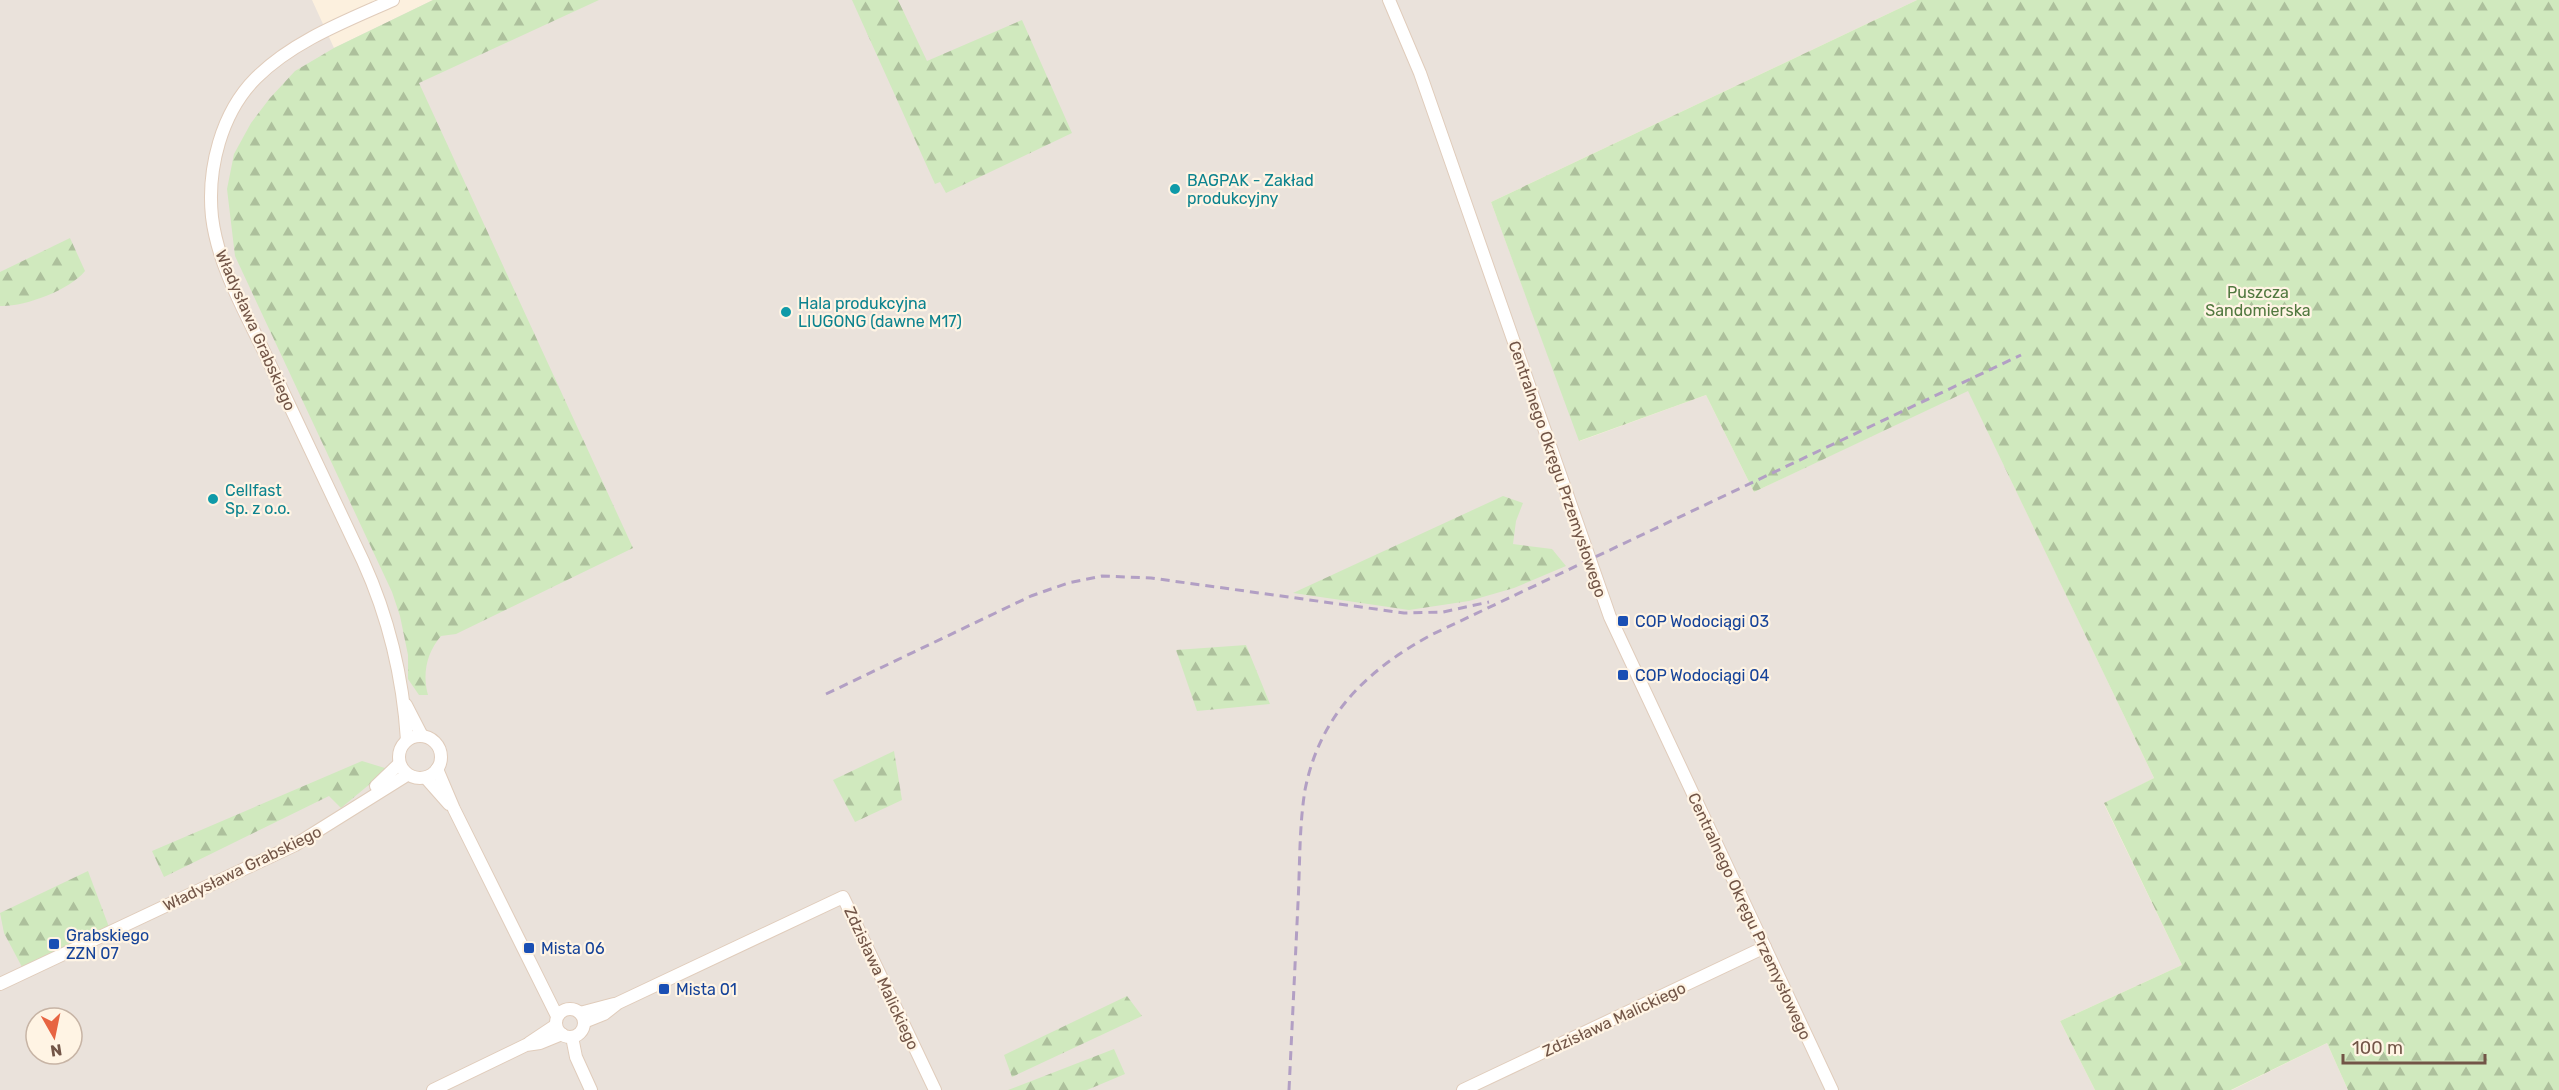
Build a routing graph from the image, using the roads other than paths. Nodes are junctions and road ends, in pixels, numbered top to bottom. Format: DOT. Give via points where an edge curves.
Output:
graph roads {
  1 [pos="393,0"];
  2 [pos="1389,0"];
  3 [pos="401,695"];
  4 [pos="422,736"];
  5 [pos="407,740"];
  6 [pos="399,764"];
  7 [pos="437,769"];
  8 [pos="407,775"];
  9 [pos="426,778"];
  10 [pos="454,809"];
  11 [pos="351,810"];
  12 [pos="1765,947"];
  13 [pos="0,984"];
  14 [pos="582,1018"];
  15 [pos="563,1024"];
  16 [pos="433,1090"];
  17 [pos="591,1090"];
  18 [pos="935,1090"];
  19 [pos="1463,1090"];
  20 [pos="1832,1090"];
  1 -- 3 [label="street, Władysława Grabskiego" via="283,55 255,79 234,106 221,137 211,196 216,237 237,294 374,583 388,626"];
  2 -- 12 [label="street, Centralnego Okręgu Przemysłowego" via="1420,72 1610,617"];
  3 -- 4 [label="street, Władysława Grabskiego"];
  3 -- 5 [label="street, Władysława Grabskiego"];
  4 -- 5 [label="street"];
  4 -- 7 [label="street" via="432,739 440,751"];
  5 -- 6 [label="street" via="399,751"];
  6 -- 8 [label="street"];
  6 -- 11 [label="street, Władysława Grabskiego"];
  7 -- 9 [label="street"];
  7 -- 10 [label="street"];
  8 -- 9 [label="street"];
  8 -- 11 [label="street, Władysława Grabskiego"];
  9 -- 10 [label="street"];
  10 -- 15 [label="street" via="493,875"];
  11 -- 13 [label="street, Władysława Grabskiego" via="295,845"];
  12 -- 19 [label="street, Zdzisława Malickiego"];
  12 -- 20 [label="street, Centralnego Okręgu Przemysłowego"];
  14 -- 15 [label="street" via="573,1010"];
  14 -- 15 [label="street" via="582,1030"];
  14 -- 18 [label="street, Zdzisława Malickiego" via="843,897"];
  15 -- 16 [label="street" via="540,1043 526,1045"];
  15 -- 17 [label="street"];
}
